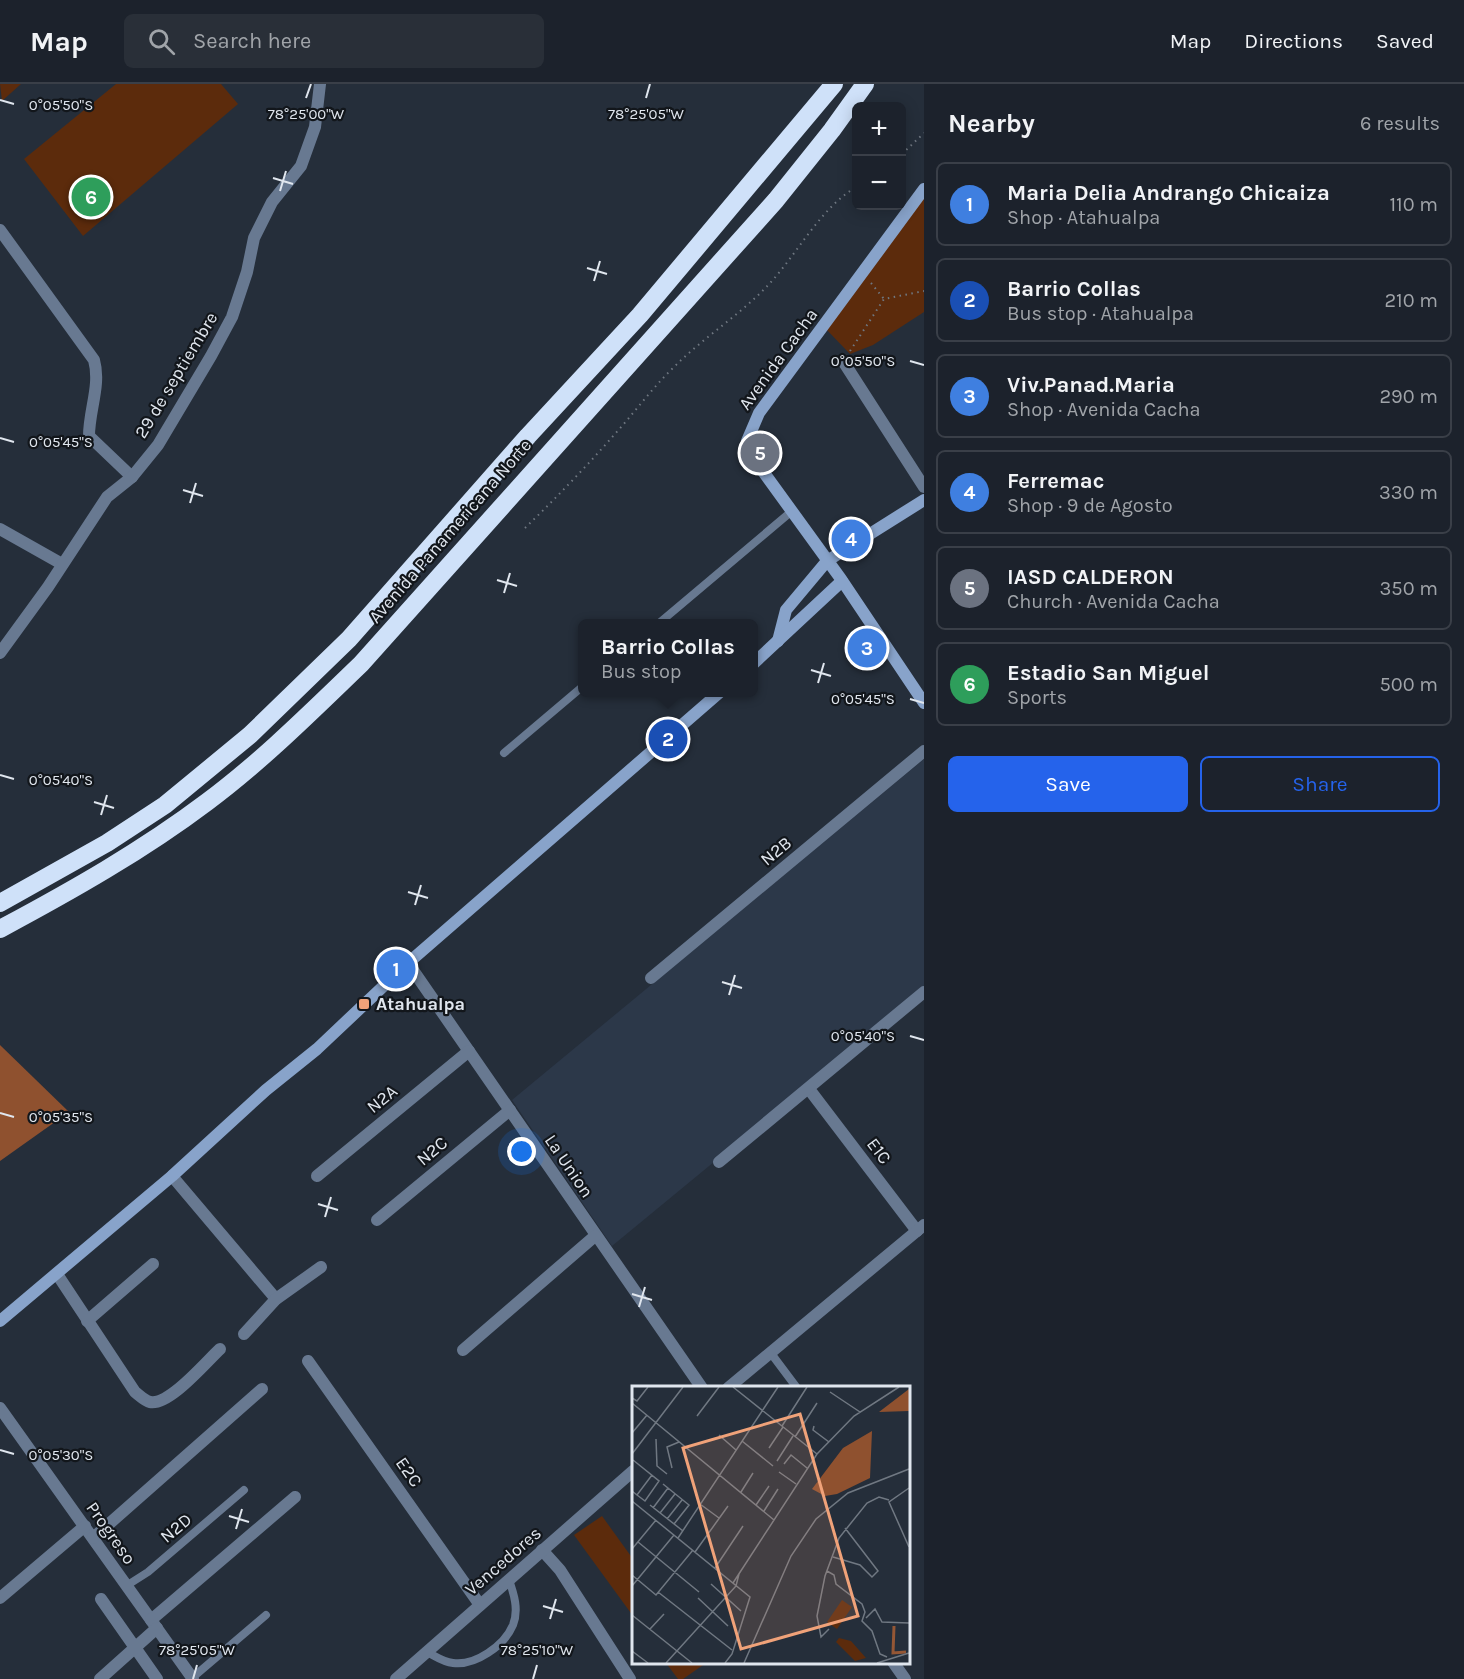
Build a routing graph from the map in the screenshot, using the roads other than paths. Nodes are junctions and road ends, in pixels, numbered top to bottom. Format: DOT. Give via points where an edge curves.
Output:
graph roads {
  1 [pos="320,84"];
  2 [pos="834,84"];
  3 [pos="865,84"];
  4 [pos="924,189"];
  5 [pos="0,230"];
  6 [pos="843,361"];
  7 [pos="132,477"];
  8 [pos="924,487"];
  9 [pos="924,500"];
  10 [pos="792,511"];
  11 [pos="0,528"];
  12 [pos="827,561"];
  13 [pos="62,564"];
  14 [pos="842,581"];
  15 [pos="664,619"];
  16 [pos="778,641"];
  17 [pos="0,653"];
  18 [pos="758,659"];
  19 [pos="578,690"];
  20 [pos="715,697"];
  21 [pos="924,703"];
  22 [pos="924,751"];
  23 [pos="504,753"];
  24 [pos="0,903"];
  25 [pos="0,929"];
  26 [pos="408,963"];
  27 [pos="651,978"];
  28 [pos="924,992"];
  29 [pos="469,1051"];
  30 [pos="812,1093"];
  31 [pos="510,1110"];
  32 [pos="719,1162"];
  33 [pos="172,1176"];
  34 [pos="317,1176"];
  35 [pos="377,1220"];
  36 [pos="920,1228"];
  37 [pos="595,1236"];
  38 [pos="153,1264"];
  39 [pos="321,1267"];
  40 [pos="57,1274"];
  41 [pos="276,1299"];
  42 [pos="0,1321"];
  43 [pos="87,1321"];
  44 [pos="244,1334"];
  45 [pos="220,1349"];
  46 [pos="462,1350"];
  47 [pos="770,1352"];
  48 [pos="308,1361"];
  49 [pos="701,1386"];
  50 [pos="730,1386"];
  51 [pos="796,1386"];
  52 [pos="262,1389"];
  53 [pos="0,1408"];
  54 [pos="632,1472"];
  55 [pos="244,1490"];
  56 [pos="295,1497"];
  57 [pos="85,1526"];
  58 [pos="93,1538"];
  59 [pos="542,1550"];
  60 [pos="509,1580"];
  61 [pos="126,1586"];
  62 [pos="0,1598"];
  63 [pos="102,1599"];
  64 [pos="480,1605"];
  65 [pos="266,1615"];
  66 [pos="154,1624"];
  67 [pos="135,1648"];
  68 [pos="427,1652"];
  69 [pos="894,1664"];
  70 [pos="193,1678"];
  71 [pos="901,1678"];
  72 [pos="100,1679"];
  73 [pos="157,1679"];
  74 [pos="396,1679"];
  75 [pos="630,1679"];
  1 -- 7 [label="street, 29 de septiembre" via="315,127 301,166 273,202 254,238 232,317 158,445"];
  2 -- 24 [label="highway, Avenida Panamericana Norte" via="640,315 349,639 250,735 165,805 107,843"];
  3 -- 25 [label="highway, Avenida Panamericana Norte" via="776,200 361,664 294,729 207,802 100,875"];
  4 -- 10 [label="street, Avenida Cacha" via="759,413 748,434 748,450"];
  5 -- 7 [label="street" via="94,360 98,376 89,436"];
  6 -- 8 [label="street"];
  7 -- 13 [label="street, 29 de septiembre" via="107,497"];
  9 -- 12 [label="street"];
  10 -- 12 [label="street, Avenida Cacha"];
  10 -- 15 [label="lane"];
  11 -- 13 [label="street"];
  12 -- 14 [label="street, Avenida Cacha"];
  12 -- 16 [label="street" via="786,610"];
  13 -- 17 [label="street, 29 de septiembre"];
  14 -- 16 [label="street"];
  14 -- 21 [label="street, Avenida Cacha"];
  16 -- 18 [label="street"];
  19 -- 23 [label="lane"];
  20 -- 26 [label="street"];
  22 -- 27 [label="street, N2B"];
  26 -- 29 [label="street, La Union"];
  26 -- 33 [label="street"];
  28 -- 32 [label="street"];
  29 -- 31 [label="street, La Union"];
  29 -- 34 [label="street, N2A"];
  30 -- 36 [label="street, E1C"];
  31 -- 35 [label="street, N2C"];
  31 -- 37 [label="street, La Union"];
  33 -- 40 [label="street"];
  33 -- 41 [label="street"];
  36 -- 47 [label="street"];
  37 -- 46 [label="street"];
  37 -- 49 [label="street, La Union"];
  38 -- 43 [label="street"];
  39 -- 41 [label="street"];
  40 -- 42 [label="street"];
  40 -- 43 [label="street"];
  41 -- 44 [label="street"];
  43 -- 45 [label="street" via="135,1392 150,1402 172,1395"];
  47 -- 50 [label="street"];
  47 -- 51 [label="lane"];
  48 -- 64 [label="street, E2C"];
  52 -- 58 [label="street"];
  53 -- 57 [label="street, Progreso"];
  54 -- 59 [label="street, Vencedores"];
  55 -- 61 [label="lane, N2D" via="148,1572"];
  56 -- 66 [label="street"];
  57 -- 58 [label="street, Progreso"];
  57 -- 62 [label="street"];
  58 -- 61 [label="street, Progreso"];
  59 -- 60 [label="street, Vencedores"];
  59 -- 75 [label="street" via="560,1570"];
  60 -- 64 [label="street, Vencedores"];
  60 -- 68 [label="lane" via="515,1597 513,1624 491,1650 461,1664 444,1662"];
  61 -- 66 [label="street, Progreso"];
  63 -- 67 [label="street"];
  64 -- 68 [label="street, Vencedores"];
  65 -- 70 [label="lane"];
  66 -- 67 [label="street"];
  66 -- 70 [label="street, Progreso"];
  67 -- 72 [label="street"];
  67 -- 73 [label="street"];
  68 -- 74 [label="street, Vencedores"];
  69 -- 71 [label="street"];
}
